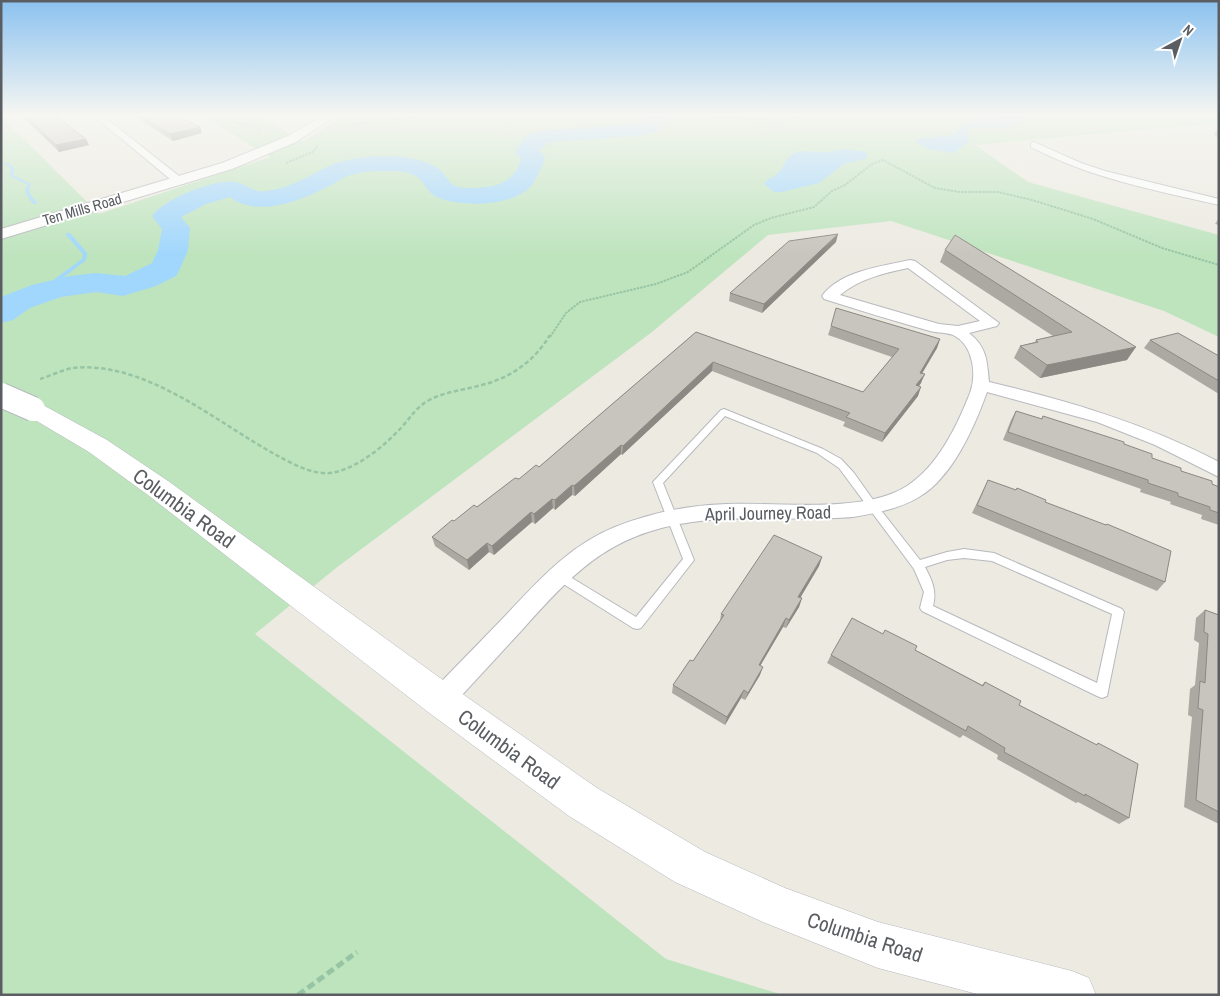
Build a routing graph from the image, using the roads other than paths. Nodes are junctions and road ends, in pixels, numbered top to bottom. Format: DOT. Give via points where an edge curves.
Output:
graph roads {
  1 [pos="156,162"];
  2 [pos="235,162"];
  3 [pos="1068,162"];
  4 [pos="180,182"];
  5 [pos="1219,202"];
  6 [pos="1,234"];
  7 [pos="958,331"];
  8 [pos="981,385"];
  9 [pos="25,394"];
  10 [pos="1219,470"];
  11 [pos="872,506"];
  12 [pos="674,518"];
  13 [pos="917,565"];
  14 [pos="558,575"];
  15 [pos="441,700"];
  16 [pos="1055,993"];
  1 -- 4 [label="street"];
  2 -- 4 [label="street, Ten Mills Road"];
  3 -- 5 [label="street"];
  4 -- 6 [label="street, Ten Mills Road"];
  7 -- 7 [label="street" via="937,328 830,296 842,285 861,276 910,264 992,323"];
  7 -- 8 [label="street, April Journey Road" via="979,355"];
  8 -- 10 [label="street" via="1120,423 1179,448"];
  8 -- 11 [label="street, April Journey Road" via="974,405 931,477 913,492"];
  9 -- 15 [label="main road, Columbia Road" via="158,488"];
  11 -- 12 [label="street, April Journey Road" via="837,512 740,510"];
  11 -- 12 [label="lane" via="853,477 830,456 724,412 658,482"];
  11 -- 13 [label="lane"];
  12 -- 14 [label="street, April Journey Road" via="606,540"];
  12 -- 14 [label="lane" via="689,560 637,624"];
  13 -- 13 [label="lane" via="931,596 926,608 1102,692 1118,612 994,557 974,552 954,553"];
  14 -- 15 [label="street, April Journey Road"];
  15 -- 16 [label="main road, Columbia Road" via="583,802 690,867 778,907 967,977"];
}
